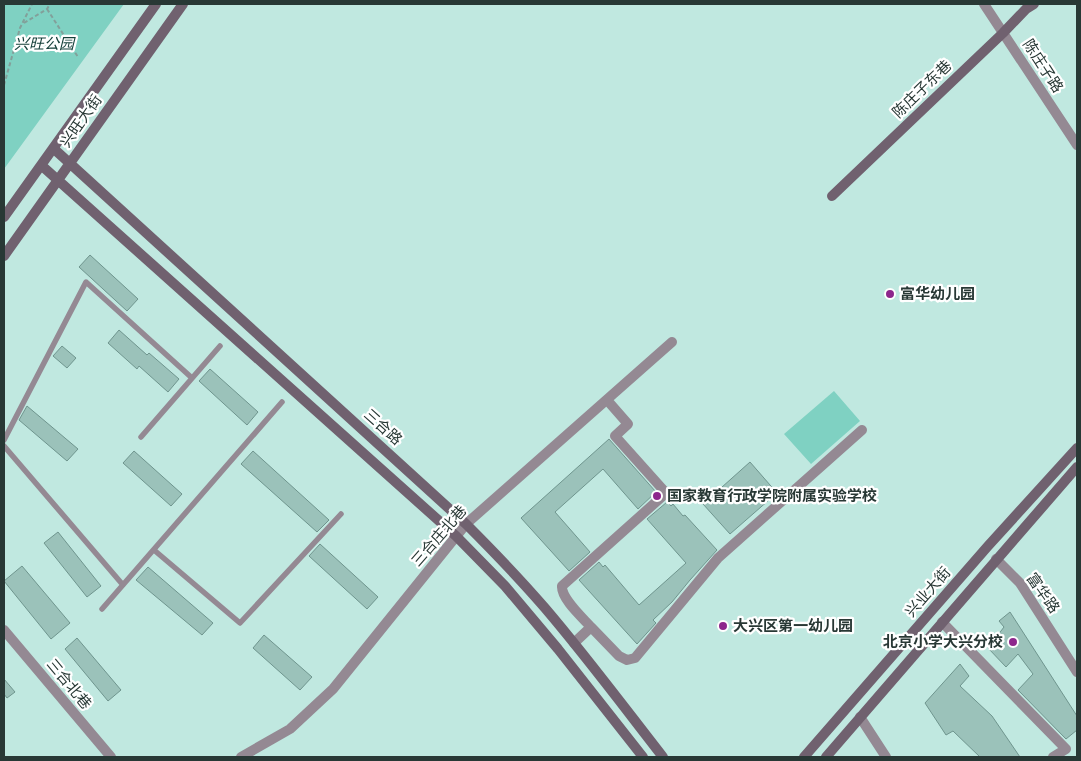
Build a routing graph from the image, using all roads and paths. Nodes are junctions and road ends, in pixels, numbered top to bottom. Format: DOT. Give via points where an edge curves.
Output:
graph roads {
  1 [pos="32,4"];
  2 [pos="50,4"];
  3 [pos="156,4"];
  4 [pos="183,4"];
  5 [pos="984,4"];
  6 [pos="1034,4"];
  7 [pos="47,9"];
  8 [pos="22,24"];
  9 [pos="1003,33"];
  10 [pos="78,57"];
  11 [pos="4,85"];
  12 [pos="1077,145"];
  13 [pos="53,148"];
  14 [pos="70,163"];
  15 [pos="41,165"];
  16 [pos="58,179"];
  17 [pos="832,196"];
  18 [pos="4,217"];
  19 [pos="4,256"];
  20 [pos="672,342"];
  21 [pos="220,346"];
  22 [pos="192,378"];
  23 [pos="607,400"];
  24 [pos="282,402"];
  25 [pos="862,430"];
  26 [pos="142,437"];
  27 [pos="4,440"];
  28 [pos="4,446"];
  29 [pos="1077,448"];
  30 [pos="1077,467"];
  31 [pos="341,514"];
  32 [pos="466,524"];
  33 [pos="456,536"];
  34 [pos="154,550"];
  35 [pos="996,559"];
  36 [pos="123,586"];
  37 [pos="102,609"];
  38 [pos="942,622"];
  39 [pos="591,627"];
  40 [pos="4,630"];
  41 [pos="574,643"];
  42 [pos="1077,672"];
  43 [pos="860,718"];
  44 [pos="111,757"];
  45 [pos="241,757"];
  46 [pos="643,757"];
  47 [pos="663,757"];
  48 [pos="804,757"];
  49 [pos="826,757"];
  50 [pos="886,757"];
  51 [pos="1053,757"];
  1 -- 8 [label="path"];
  2 -- 7 [label="path"];
  3 -- 13 [label="street, 兴旺大街"];
  4 -- 14 [label="street, 兴旺大街"];
  5 -- 9 [label="street, 陈庄子路"];
  6 -- 9 [label="street, 陈庄子东巷"];
  7 -- 8 [label="path"];
  7 -- 10 [label="path"];
  8 -- 11 [label="path"];
  9 -- 12 [label="street, 陈庄子路"];
  9 -- 17 [label="street, 陈庄子东巷"];
  13 -- 14 [label="street, 三合路"];
  13 -- 15 [label="street, 兴旺大街"];
  14 -- 16 [label="street, 兴旺大街"];
  14 -- 32 [label="street, 三合路"];
  15 -- 16 [label="street"];
  15 -- 18 [label="street, 兴旺大街"];
  16 -- 19 [label="street, 兴旺大街"];
  16 -- 33 [label="street"];
  20 -- 23 [label="street, 三合庄北巷"];
  21 -- 22 [label="lane"];
  22 -- 26 [label="lane"];
  22 -- 27 [label="lane" via="86,282"];
  23 -- 32 [label="street, 三合庄北巷"];
  23 -- 39 [label="street" via="628,424 615,436 666,493 562,586 565,598"];
  24 -- 34 [label="lane"];
  25 -- 39 [label="street" via="718,558 635,658 627,660 618,656"];
  28 -- 36 [label="lane"];
  29 -- 48 [label="street, 兴业大街"];
  30 -- 35 [label="street, 兴业大街"];
  31 -- 34 [label="lane" via="240,623"];
  32 -- 33 [label="street, 三合庄北巷"];
  32 -- 41 [label="street, 三合路" via="506,564"];
  33 -- 45 [label="street, 三合庄北巷" via="333,689 290,729"];
  33 -- 46 [label="street" via="517,600"];
  34 -- 36 [label="lane"];
  35 -- 38 [label="street, 兴业大街"];
  35 -- 42 [label="street, 富华路" via="1020,583"];
  36 -- 37 [label="lane"];
  38 -- 43 [label="street, 兴业大街"];
  38 -- 51 [label="street" via="1066,749"];
  39 -- 41 [label="street"];
  40 -- 44 [label="street, 三合北巷"];
  41 -- 47 [label="street, 三合路"];
  43 -- 49 [label="street, 兴业大街"];
  43 -- 50 [label="street"];
}
